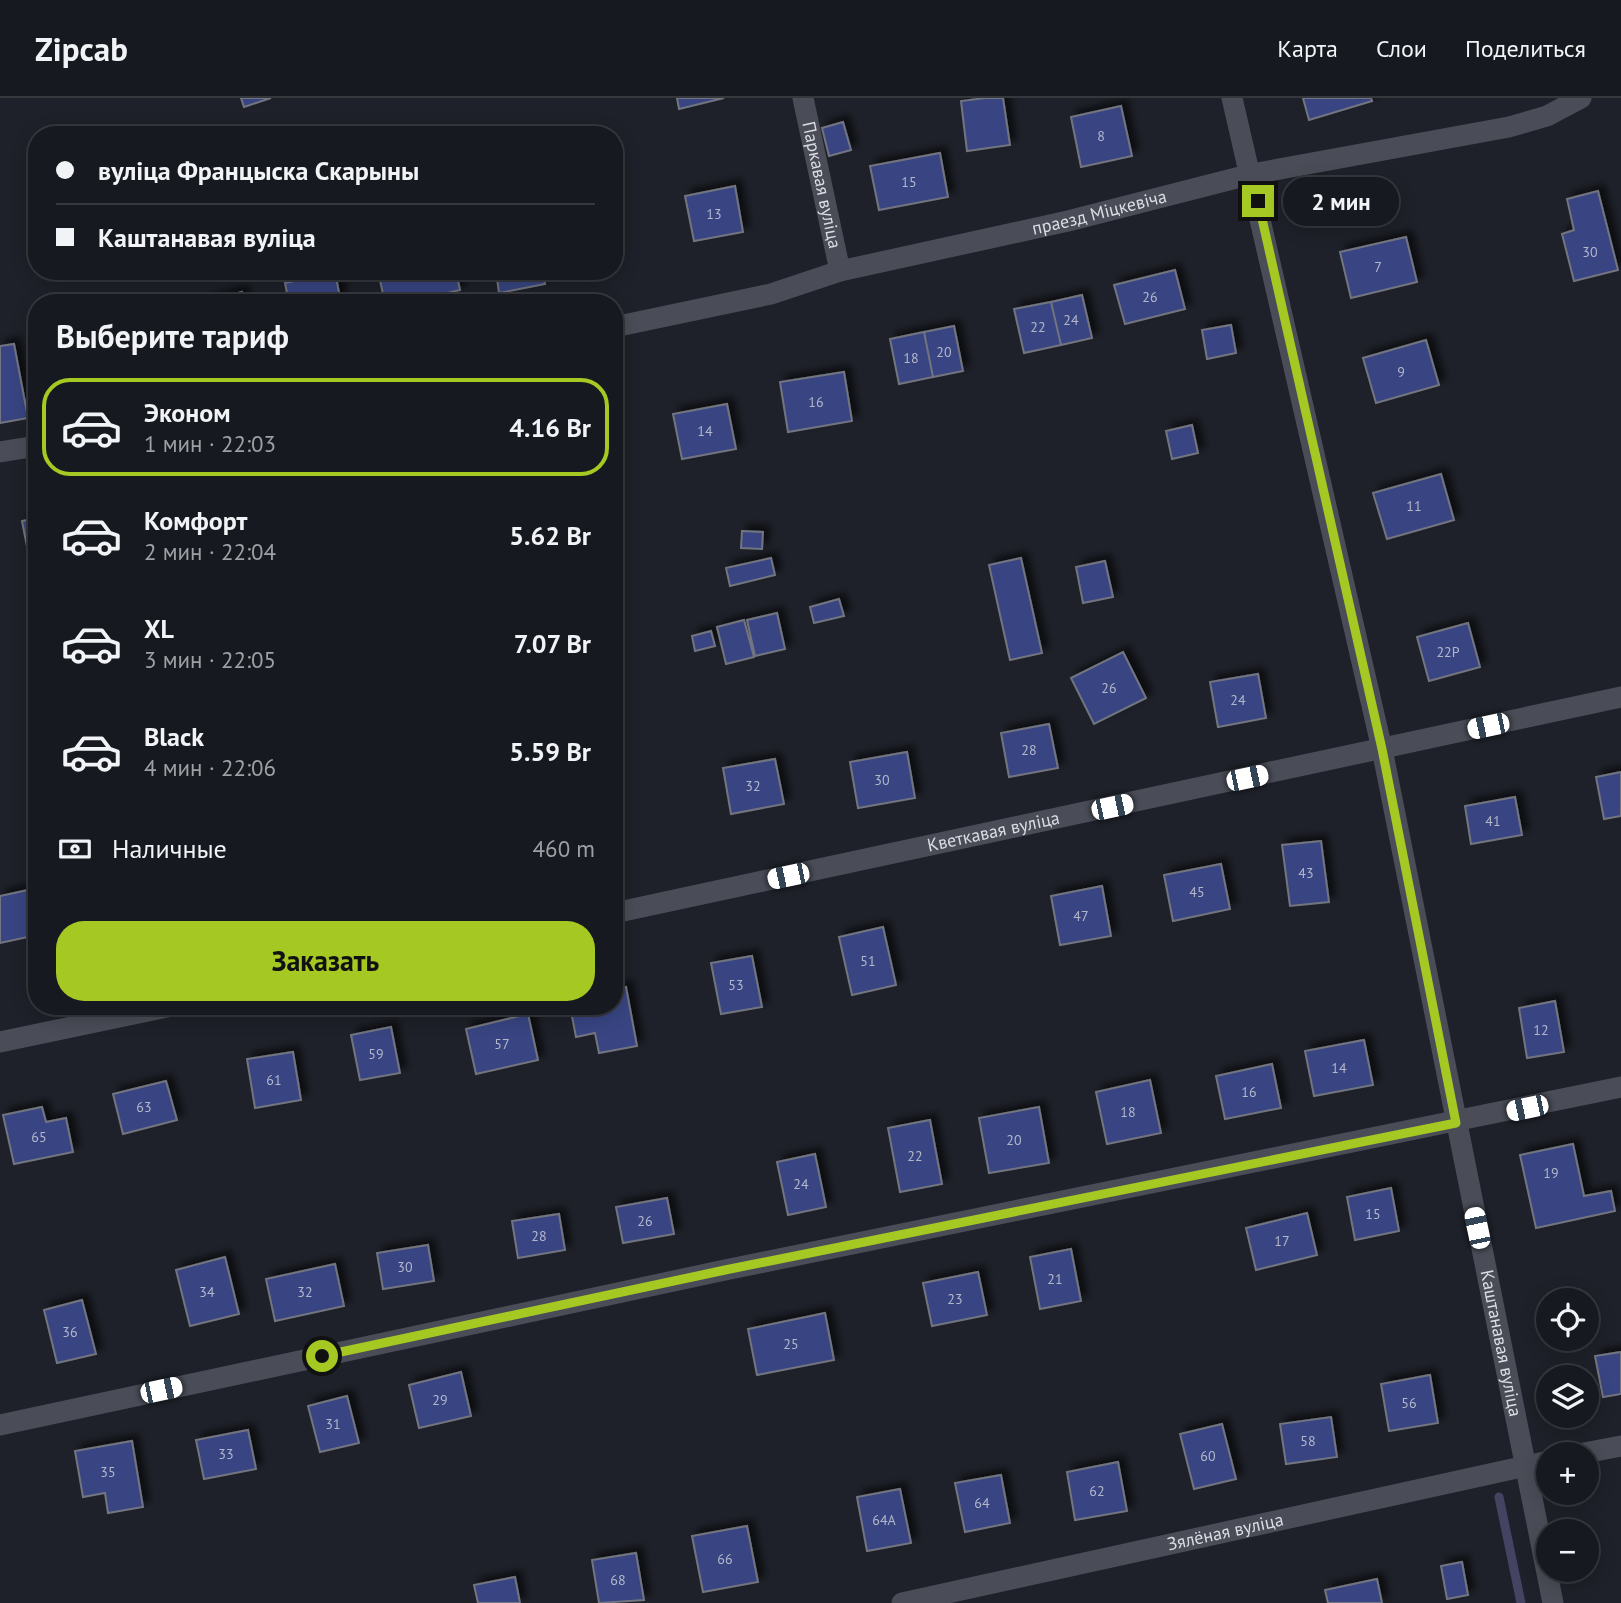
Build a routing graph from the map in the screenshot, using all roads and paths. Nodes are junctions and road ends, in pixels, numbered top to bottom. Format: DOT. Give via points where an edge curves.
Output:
graph roads {
  1 [pos="803,98"];
  2 [pos="1232,98"];
  3 [pos="1581,98"];
  4 [pos="1252,174"];
  5 [pos="840,271"];
  6 [pos="623,325"];
  7 [pos="28,447"];
  8 [pos="0,452"];
  9 [pos="1621,697"];
  10 [pos="1382,749"];
  11 [pos="623,911"];
  12 [pos="129,1015"];
  13 [pos="0,1042"];
  14 [pos="1621,1087"];
  15 [pos="1456,1123"];
  16 [pos="0,1425"];
  17 [pos="1621,1446"];
  18 [pos="1599,1450"];
  19 [pos="1536,1463"];
  20 [pos="1526,1465"];
  21 [pos="902,1603"];
  22 [pos="1553,1603"];
  1 -- 5 [label="street, Паркавая вуліца"];
  2 -- 4 [label="street, Каштанавая вуліца"];
  3 -- 4 [label="street, праезд Міцкевіча" via="1547,116 1509,127"];
  4 -- 5 [label="street, праезд Міцкевіча" via="1068,221"];
  4 -- 10 [label="street, Каштанавая вуліца"];
  5 -- 6 [label="street, праезд Міцкевіча" via="771,294"];
  7 -- 8 [label="street"];
  9 -- 10 [label="street, Кветкавая вуліца"];
  10 -- 11 [label="street, Кветкавая вуліца"];
  10 -- 15 [label="street, Каштанавая вуліца"];
  12 -- 13 [label="street"];
  14 -- 15 [label="street"];
  15 -- 16 [label="street" via="725,1270"];
  15 -- 20 [label="street, Каштанавая вуліца"];
  17 -- 18 [label="street"];
  19 -- 20 [label="street, Зялёная вуліца"];
  20 -- 21 [label="street, Зялёная вуліца"];
  20 -- 22 [label="street, Каштанавая вуліца"];
}
